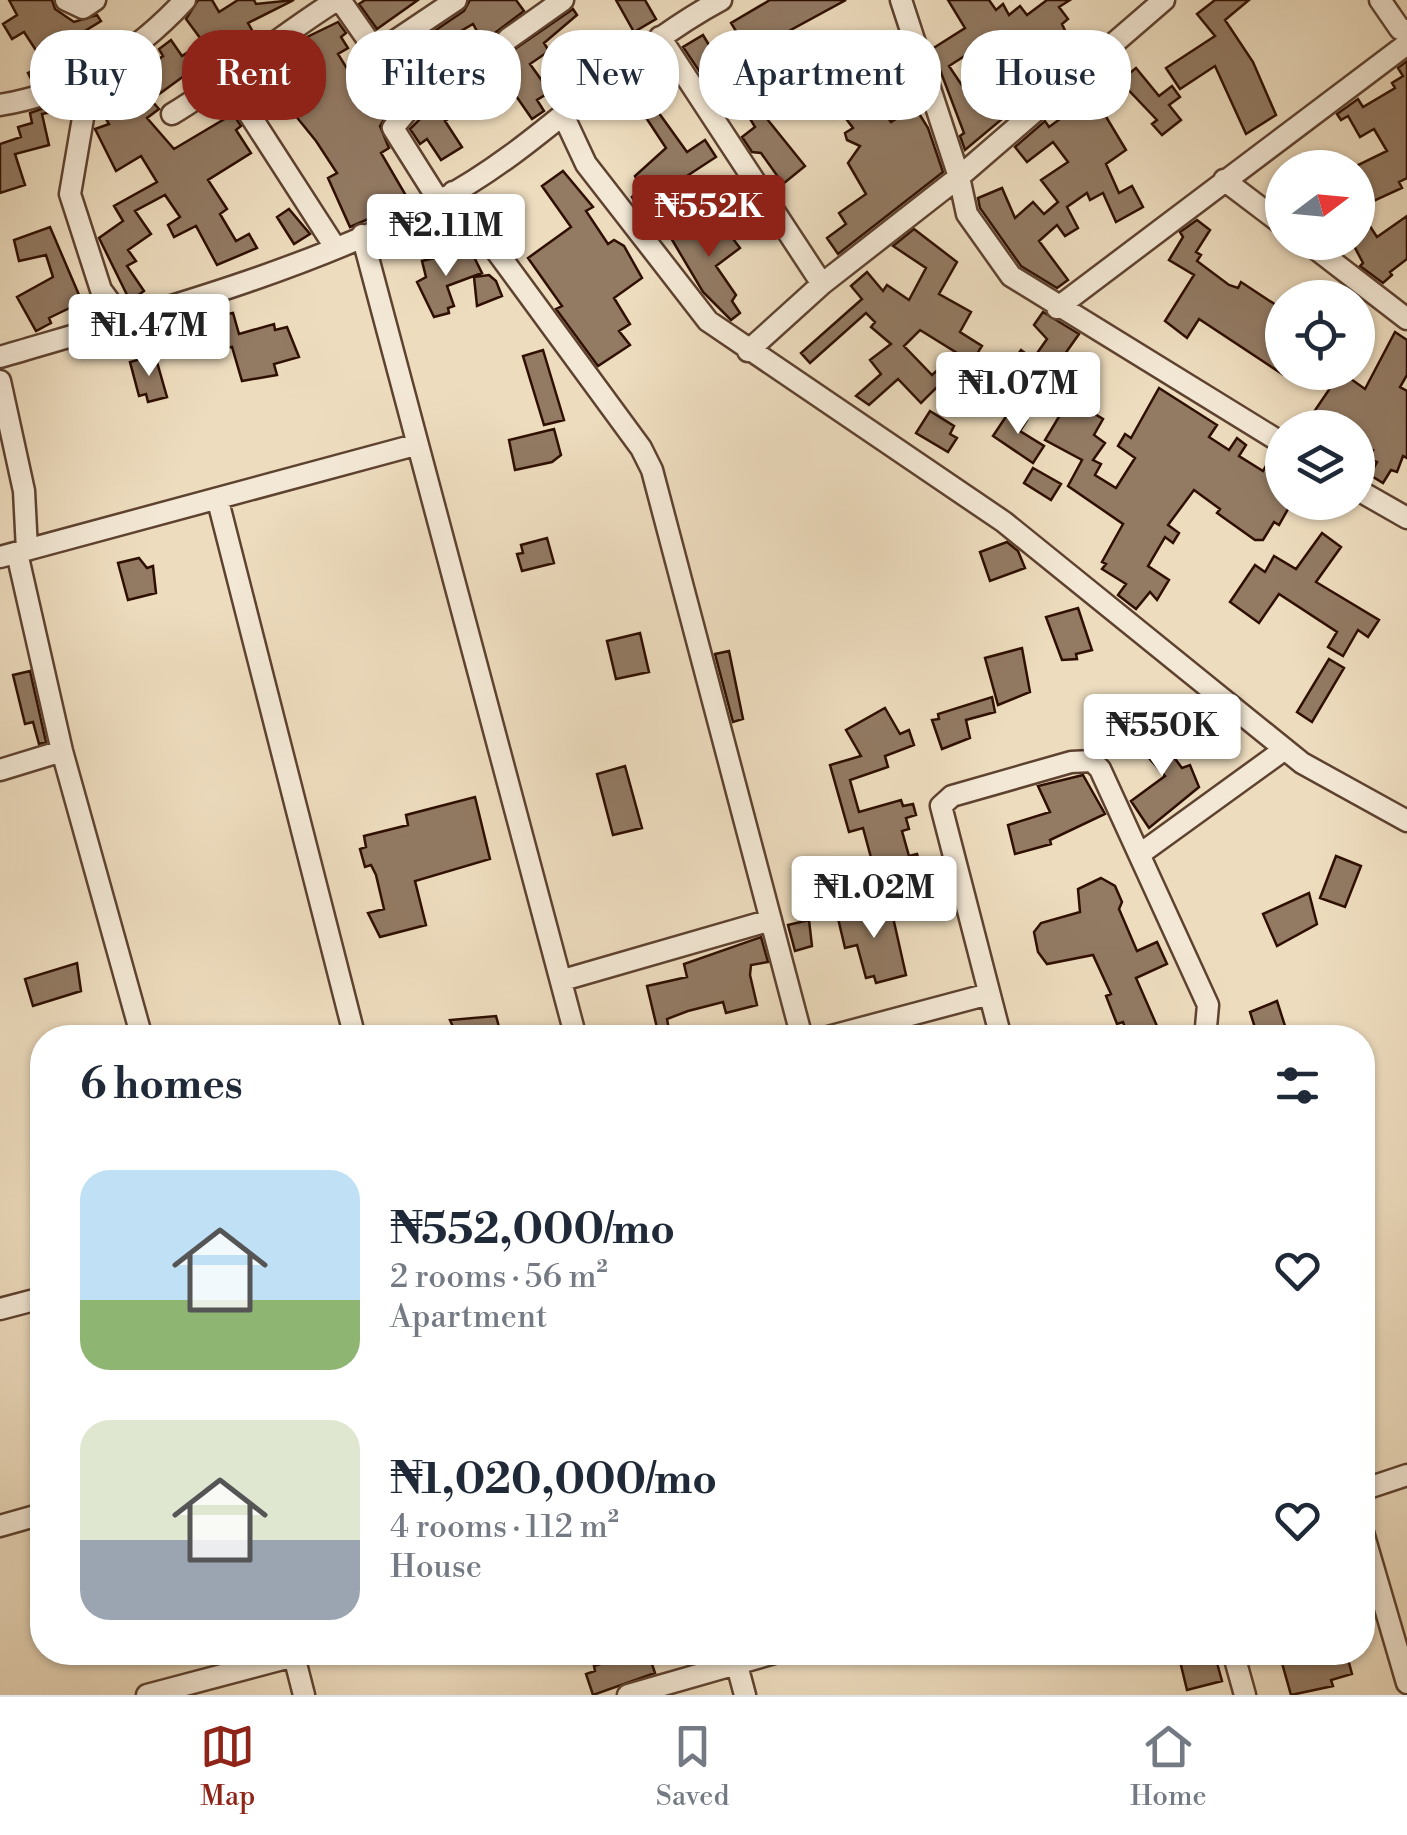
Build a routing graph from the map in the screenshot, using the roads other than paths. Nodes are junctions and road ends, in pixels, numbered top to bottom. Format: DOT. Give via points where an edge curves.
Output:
graph roads {
  1 [pos="66,0"];
  2 [pos="95,0"];
  3 [pos="185,0"];
  4 [pos="339,0"];
  5 [pos="456,0"];
  6 [pos="563,0"];
  7 [pos="721,0"];
  8 [pos="901,0"];
  9 [pos="1164,0"];
  10 [pos="1380,0"];
  11 [pos="154,30"];
  12 [pos="288,30"];
  13 [pos="360,30"];
  14 [pos="412,30"];
  15 [pos="672,30"];
  16 [pos="521,31"];
  17 [pos="1405,32"];
  18 [pos="679,66"];
  19 [pos="30,96"];
  20 [pos="0,105"];
  21 [pos="182,108"];
  22 [pos="172,114"];
  23 [pos="83,120"];
  24 [pos="253,120"];
  25 [pos="400,120"];
  26 [pos="560,120"];
  27 [pos="565,120"];
  28 [pos="959,177"];
  29 [pos="1224,180"];
  30 [pos="446,197"];
  31 [pos="1265,211"];
  32 [pos="362,235"];
  33 [pos="334,247"];
  34 [pos="1330,260"];
  35 [pos="822,284"];
  36 [pos="1056,308"];
  37 [pos="1407,319"];
  38 [pos="123,320"];
  39 [pos="748,351"];
  40 [pos="0,357"];
  41 [pos="0,381"];
  42 [pos="1265,433"];
  43 [pos="416,445"];
  44 [pos="1375,500"];
  45 [pos="218,501"];
  46 [pos="1407,518"];
  47 [pos="15,553"];
  48 [pos="1285,749"];
  49 [pos="62,751"];
  50 [pos="0,770"];
  51 [pos="1407,821"];
  52 [pos="1140,854"];
  53 [pos="772,920"];
  54 [pos="563,980"];
  55 [pos="990,994"];
  56 [pos="138,1025"];
  57 [pos="351,1025"];
  58 [pos="573,1025"];
  59 [pos="799,1025"];
  60 [pos="873,1025"];
  61 [pos="998,1025"];
  62 [pos="1206,1025"];
  63 [pos="30,1301"];
  64 [pos="0,1309"];
  65 [pos="1407,1476"];
  66 [pos="1375,1486"];
  67 [pos="30,1517"];
  68 [pos="0,1526"];
  69 [pos="1375,1573"];
  70 [pos="259,1665"];
  71 [pos="302,1665"];
  72 [pos="715,1665"];
  73 [pos="737,1665"];
  74 [pos="1236,1665"];
  75 [pos="1407,1683"];
  76 [pos="146,1695"];
  77 [pos="304,1695"];
  78 [pos="628,1695"];
  79 [pos="744,1695"];
  80 [pos="1244,1695"];
  1 -- 2 [label="street" via="83,8"];
  3 -- 11 [label="street"];
  4 -- 12 [label="street"];
  4 -- 13 [label="street"];
  5 -- 14 [label="street"];
  6 -- 16 [label="street"];
  7 -- 15 [label="street"];
  8 -- 28 [label="street"];
  9 -- 28 [label="street"];
  10 -- 17 [label="street"];
  17 -- 29 [label="street"];
  18 -- 35 [label="street"];
  19 -- 20 [label="street"];
  21 -- 22 [label="street"];
  23 -- 38 [label="street" via="70,194 101,290"];
  24 -- 33 [label="street"];
  25 -- 30 [label="street" via="393,128"];
  26 -- 30 [label="street"];
  27 -- 39 [label="street" via="586,164 645,245 708,321"];
  28 -- 35 [label="street"];
  28 -- 36 [label="street" via="967,214 988,250"];
  29 -- 31 [label="street"];
  29 -- 36 [label="street"];
  30 -- 32 [label="street"];
  30 -- 53 [label="street" via="652,470"];
  32 -- 33 [label="street"];
  32 -- 43 [label="street"];
  33 -- 38 [label="street"];
  34 -- 37 [label="street"];
  35 -- 39 [label="street"];
  36 -- 42 [label="street"];
  38 -- 40 [label="street"];
  39 -- 48 [label="street" via="1004,522"];
  41 -- 47 [label="street" via="24,491"];
  43 -- 45 [label="street"];
  43 -- 54 [label="street"];
  44 -- 46 [label="street"];
  45 -- 47 [label="street"];
  45 -- 57 [label="street"];
  47 -- 49 [label="street"];
  48 -- 51 [label="street"];
  48 -- 52 [label="street"];
  49 -- 50 [label="street"];
  49 -- 56 [label="street"];
  52 -- 55 [label="street" via="1092,761 952,796 941,806"];
  52 -- 62 [label="street" via="1208,1005"];
  53 -- 54 [label="street"];
  53 -- 59 [label="street"];
  54 -- 58 [label="street"];
  55 -- 60 [label="street"];
  55 -- 61 [label="street"];
  63 -- 64 [label="street"];
  65 -- 66 [label="street"];
  67 -- 68 [label="street"];
  69 -- 75 [label="street"];
  70 -- 76 [label="street"];
  71 -- 77 [label="street"];
  72 -- 78 [label="street"];
  73 -- 79 [label="street"];
  74 -- 80 [label="street"];
}
